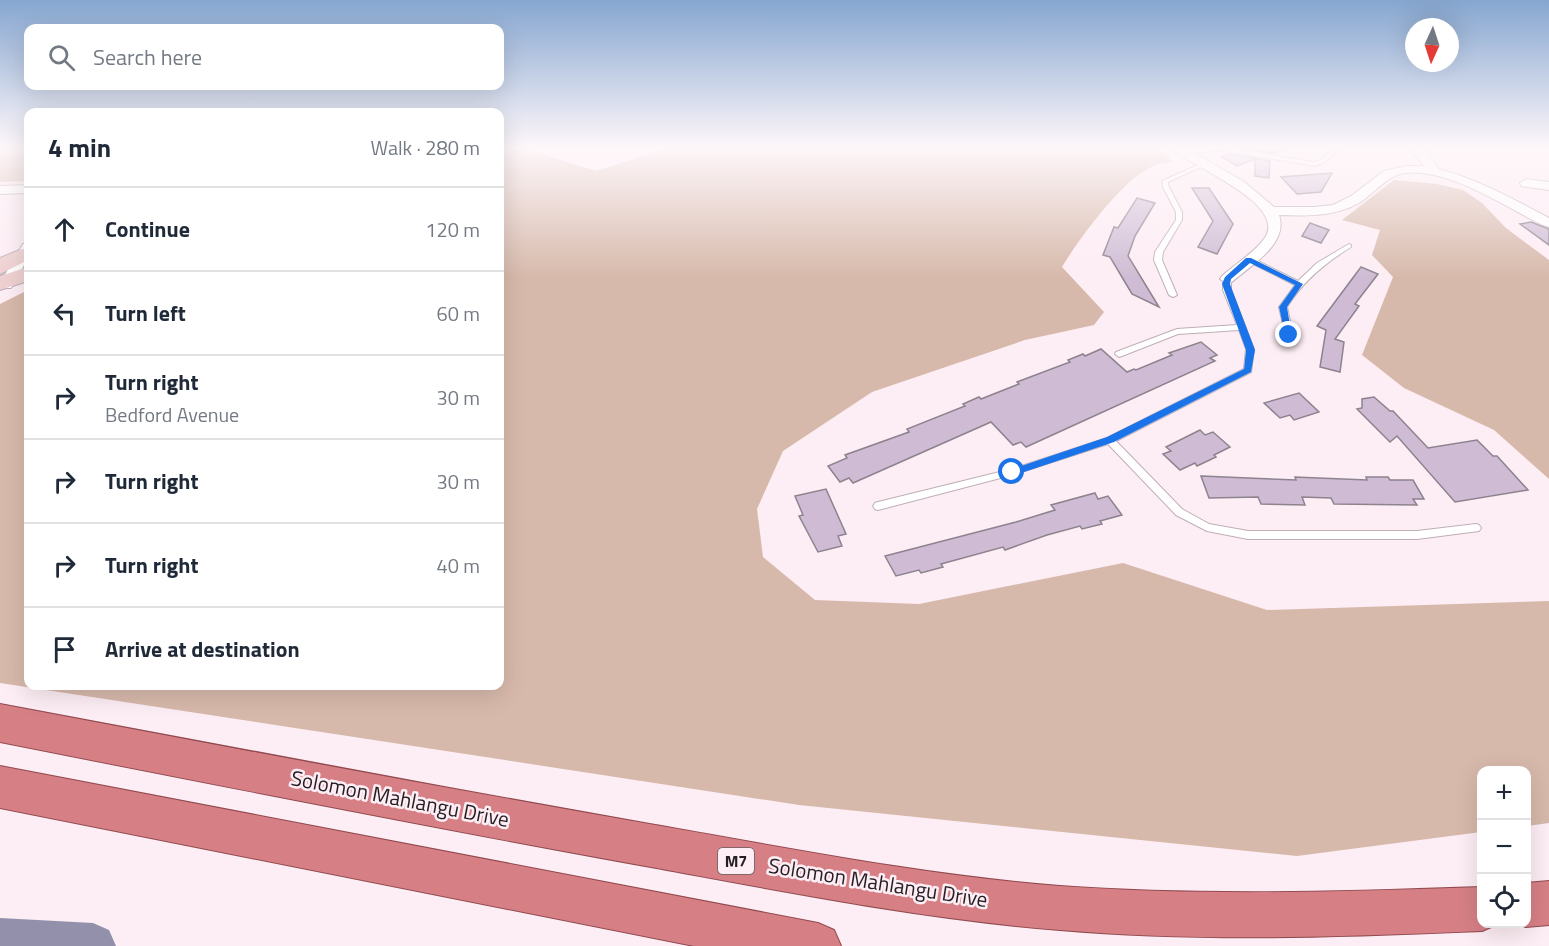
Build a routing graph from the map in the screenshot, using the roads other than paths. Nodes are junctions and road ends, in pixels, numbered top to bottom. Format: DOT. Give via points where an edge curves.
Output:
graph roads {
  1 [pos="1169,190"];
  2 [pos="1245,190"];
  3 [pos="1367,190"];
  4 [pos="1483,190"];
  5 [pos="1270,211"];
  6 [pos="1549,223"];
  7 [pos="1349,246"];
  8 [pos="1249,260"];
  9 [pos="1227,279"];
  10 [pos="1299,284"];
  11 [pos="1173,295"];
  12 [pos="1242,327"];
  13 [pos="1289,335"];
  14 [pos="1119,354"];
  15 [pos="1110,440"];
  16 [pos="878,506"];
  17 [pos="1476,528"];
  18 [pos="0,723"];
  19 [pos="0,787"];
  20 [pos="1549,903"];
  21 [pos="1531,905"];
  22 [pos="1477,909"];
  23 [pos="818,946"];
  1 -- 11 [label="lane" via="1179,220 1158,260"];
  2 -- 5 [label="street"];
  3 -- 5 [label="street" via="1335,209"];
  4 -- 6 [label="street"];
  5 -- 8 [label="street" via="1275,232"];
  7 -- 10 [label="lane" via="1319,263"];
  8 -- 9 [label="street"];
  8 -- 10 [label="lane"];
  9 -- 12 [label="lane" via="1227,291"];
  10 -- 13 [label="lane" via="1283,307"];
  12 -- 14 [label="lane" via="1177,332"];
  12 -- 15 [label="lane" via="1251,350 1248,370"];
  15 -- 16 [label="lane" via="1012,472"];
  15 -- 17 [label="lane" via="1179,513 1207,527 1248,535 1417,535"];
  18 -- 22 [label="highway, Solomon Mahlangu Drive / M7" via="443,808 866,884 963,897 1060,908 1286,916"];
  19 -- 23 [label="highway"];
  20 -- 21 [label="highway"];
}
